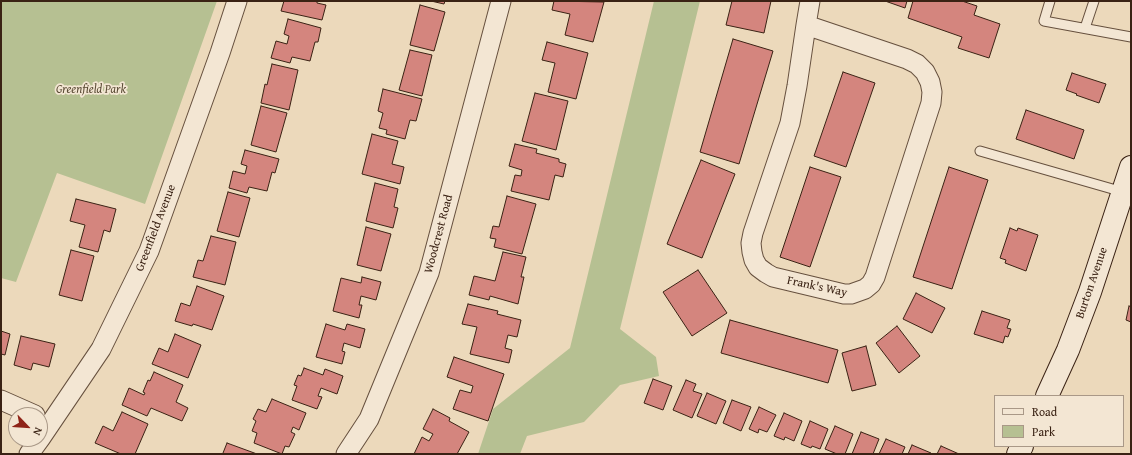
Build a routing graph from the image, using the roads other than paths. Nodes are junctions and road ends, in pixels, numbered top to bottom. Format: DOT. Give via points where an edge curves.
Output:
graph roads {
  1 [pos="237,1"];
  2 [pos="501,1"];
  3 [pos="810,1"];
  4 [pos="1050,1"];
  5 [pos="1092,1"];
  6 [pos="806,25"];
  7 [pos="1086,28"];
  8 [pos="1131,37"];
  9 [pos="980,151"];
  10 [pos="1131,167"];
  11 [pos="1123,192"];
  12 [pos="1047,395"];
  13 [pos="1,400"];
  14 [pos="17,407"];
  15 [pos="48,411"];
  16 [pos="346,454"];
  1 -- 15 [label="street, Greenfield Avenue" via="149,251 101,349"];
  2 -- 16 [label="street, Woodcrest Road" via="429,273 369,419"];
  3 -- 6 [label="street, Frank's Way"];
  4 -- 7 [label="lane" via="1044,21"];
  5 -- 7 [label="lane"];
  6 -- 6 [label="street, Frank's Way" via="917,64 925,72 932,92 931,103 875,277 871,284 852,294 773,277 758,267 752,252 753,233 790,123"];
  7 -- 8 [label="lane"];
  9 -- 11 [label="lane"];
  10 -- 11 [label="main road, Burton Avenue"];
  11 -- 12 [label="main road, Burton Avenue" via="1087,299"];
  13 -- 14 [label="street"];
}
